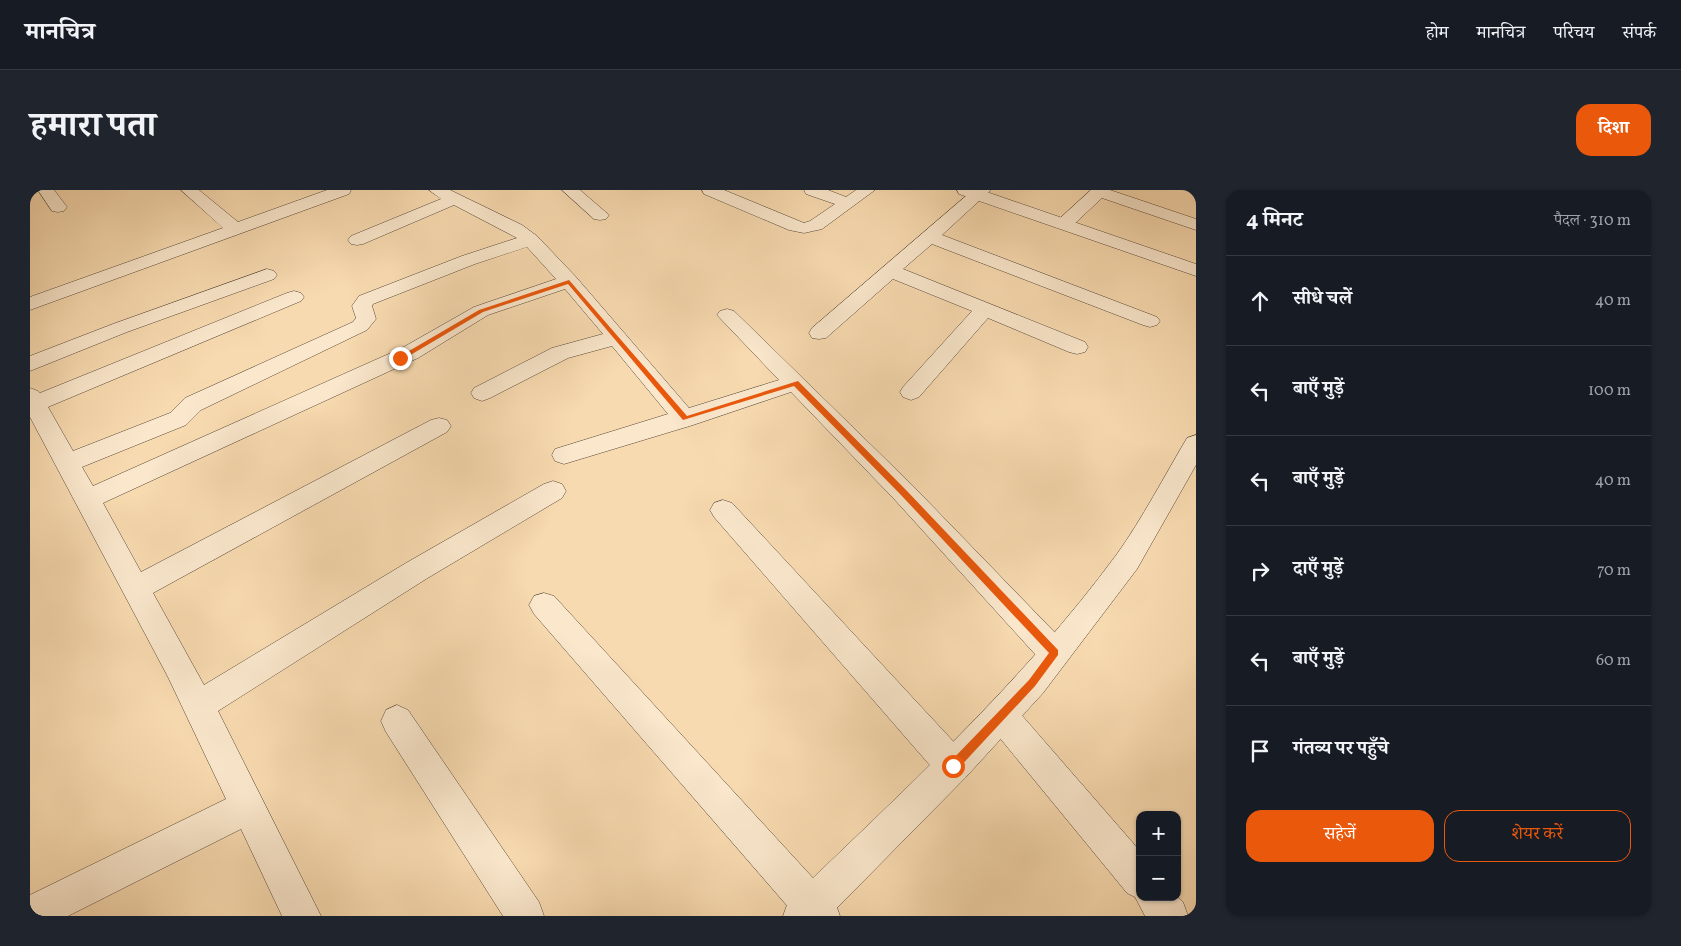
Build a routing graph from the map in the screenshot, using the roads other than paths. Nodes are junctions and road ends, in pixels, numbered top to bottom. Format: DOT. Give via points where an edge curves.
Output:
graph roads {
  1 [pos="46,190"];
  2 [pos="189,190"];
  3 [pos="343,190"];
  4 [pos="437,190"];
  5 [pos="570,190"];
  6 [pos="710,190"];
  7 [pos="812,190"];
  8 [pos="867,190"];
  9 [pos="1100,191"];
  10 [pos="975,192"];
  11 [pos="307,195"];
  12 [pos="454,199"];
  13 [pos="847,203"];
  14 [pos="58,207"];
  15 [pos="600,215"];
  16 [pos="1064,224"];
  17 [pos="1196,225"];
  18 [pos="236,229"];
  19 [pos="930,237"];
  20 [pos="357,240"];
  21 [pos="531,240"];
  22 [pos="1196,270"];
  23 [pos="891,271"];
  24 [pos="267,275"];
  25 [pos="569,281"];
  26 [pos="294,297"];
  27 [pos="30,304"];
  28 [pos="985,309"];
  29 [pos="727,315"];
  30 [pos="1150,321"];
  31 [pos="819,333"];
  32 [pos="616,338"];
  33 [pos="1077,347"];
  34 [pos="30,364"];
  35 [pos="796,383"];
  36 [pos="910,392"];
  37 [pos="482,394"];
  38 [pos="32,402"];
  39 [pos="685,419"];
  40 [pos="439,426"];
  41 [pos="1196,444"];
  42 [pos="564,456"];
  43 [pos="68,463"];
  44 [pos="553,492"];
  45 [pos="88,499"];
  46 [pos="723,510"];
  47 [pos="136,588"];
  48 [pos="544,604"];
  49 [pos="1054,653"];
  50 [pos="198,706"];
  51 [pos="1001,715"];
  52 [pos="397,721"];
  53 [pos="953,766"];
  54 [pos="248,807"];
  55 [pos="1136,875"];
  56 [pos="1157,901"];
  57 [pos="812,913"];
  58 [pos="30,915"];
  59 [pos="302,916"];
  60 [pos="525,916"];
  61 [pos="1170,916"];
  1 -- 14 [label="street"];
  2 -- 18 [label="street"];
  3 -- 11 [label="street"];
  4 -- 12 [label="street"];
  5 -- 15 [label="street"];
  6 -- 13 [label="street" via="804,228 816,225"];
  7 -- 13 [label="street"];
  8 -- 13 [label="street"];
  9 -- 16 [label="street"];
  9 -- 17 [label="street"];
  10 -- 16 [label="street"];
  10 -- 19 [label="street"];
  11 -- 18 [label="street"];
  12 -- 20 [label="street"];
  12 -- 21 [label="street" via="516,229"];
  16 -- 22 [label="street"];
  18 -- 27 [label="street"];
  19 -- 23 [label="street"];
  19 -- 30 [label="street"];
  21 -- 25 [label="street"];
  21 -- 43 [label="street" via="486,252 366,300 362,306 366,319 360,326 193,404 178,418"];
  23 -- 28 [label="street"];
  23 -- 31 [label="street"];
  24 -- 34 [label="street"];
  25 -- 32 [label="street"];
  25 -- 45 [label="street" via="481,311 410,353"];
  26 -- 38 [label="street"];
  28 -- 33 [label="street"];
  28 -- 36 [label="street"];
  29 -- 35 [label="street"];
  32 -- 37 [label="street" via="560,353"];
  32 -- 39 [label="street"];
  35 -- 39 [label="street"];
  35 -- 49 [label="street"];
  38 -- 43 [label="street"];
  39 -- 42 [label="street"];
  40 -- 47 [label="street"];
  41 -- 49 [label="street" via="1127,561"];
  43 -- 45 [label="street"];
  44 -- 50 [label="street" via="416,571"];
  45 -- 47 [label="street"];
  46 -- 53 [label="street"];
  47 -- 50 [label="street"];
  48 -- 57 [label="street"];
  49 -- 51 [label="street" via="1032,683"];
  50 -- 54 [label="street"];
  51 -- 53 [label="street"];
  51 -- 55 [label="street"];
  52 -- 60 [label="street"];
  53 -- 57 [label="street"];
  54 -- 58 [label="street"];
  54 -- 59 [label="street"];
  56 -- 61 [label="street"];
}
